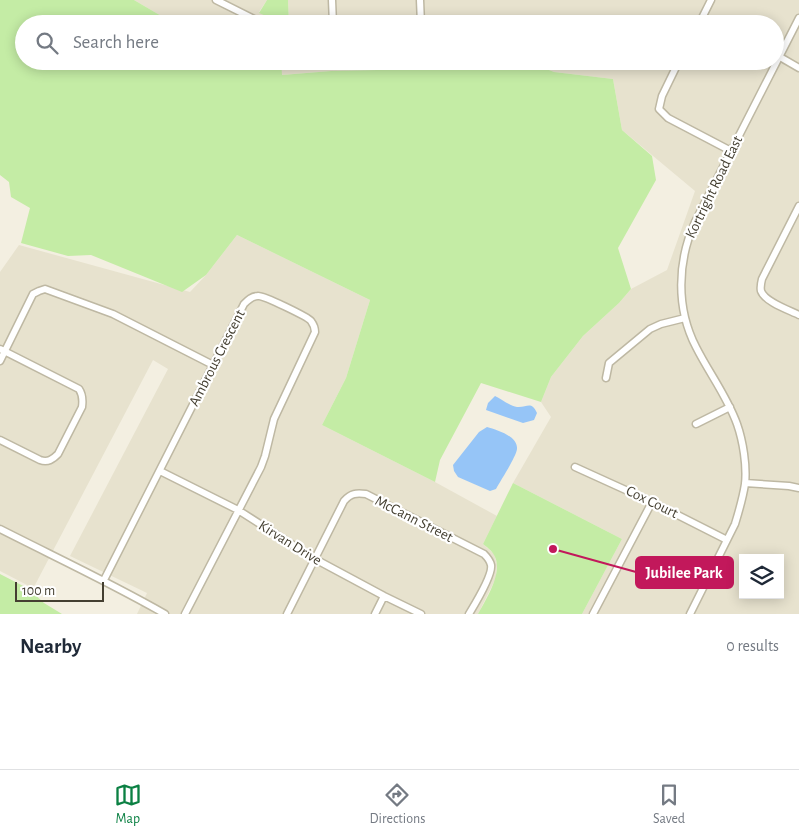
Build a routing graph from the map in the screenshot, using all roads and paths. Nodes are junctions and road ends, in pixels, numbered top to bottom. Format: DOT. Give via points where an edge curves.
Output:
graph roads {
  1 [pos="216,0"];
  2 [pos="332,0"];
  3 [pos="420,0"];
  4 [pos="711,0"];
  5 [pos="246,15"];
  6 [pos="333,15"];
  7 [pos="421,15"];
  8 [pos="704,15"];
  9 [pos="799,18"];
  10 [pos="784,49"];
  11 [pos="784,59"];
  12 [pos="799,68"];
  13 [pos="675,70"];
  14 [pos="773,70"];
  15 [pos="731,151"];
  16 [pos="799,206"];
  17 [pos="799,315"];
  18 [pos="685,318"];
  19 [pos="2,350"];
  20 [pos="0,360"];
  21 [pos="213,365"];
  22 [pos="606,378"];
  23 [pos="730,406"];
  24 [pos="696,424"];
  25 [pos="0,440"];
  26 [pos="575,467"];
  27 [pos="160,470"];
  28 [pos="745,483"];
  29 [pos="799,488"];
  30 [pos="652,502"];
  31 [pos="238,510"];
  32 [pos="0,529"];
  33 [pos="727,540"];
  34 [pos="315,559"];
  35 [pos="104,580"];
  36 [pos="384,596"];
  37 [pos="165,614"];
  38 [pos="185,614"];
  39 [pos="287,614"];
  40 [pos="376,614"];
  41 [pos="421,614"];
  42 [pos="469,614"];
  43 [pos="594,614"];
  44 [pos="690,614"];
  1 -- 5 [label="street"];
  2 -- 6 [label="street"];
  3 -- 7 [label="street"];
  4 -- 8 [label="street"];
  9 -- 10 [label="street, Kortright Road East"];
  11 -- 12 [label="street"];
  13 -- 15 [label="street" via="659,109 668,118"];
  14 -- 15 [label="street, Kortright Road East"];
  15 -- 18 [label="street, Kortright Road East" via="688,242 681,282"];
  16 -- 17 [label="street" via="760,289 766,299"];
  18 -- 22 [label="street" via="650,329 608,363"];
  18 -- 23 [label="street, Kortright Road East" via="695,346"];
  19 -- 20 [label="street"];
  19 -- 21 [label="street" via="33,294 45,289 113,314"];
  19 -- 25 [label="street" via="79,389 83,399 58,454 51,460 40,460"];
  21 -- 27 [label="street, Ambrous Crescent"];
  21 -- 31 [label="street, Ambrous Crescent" via="244,304 252,297 265,297 309,319 314,325 316,332 274,419 261,467"];
  23 -- 24 [label="street"];
  23 -- 28 [label="street, Kortright Road East" via="744,452"];
  26 -- 30 [label="street, Cox Court"];
  27 -- 31 [label="street, Kirvan Drive"];
  27 -- 35 [label="street, Ambrous Crescent"];
  28 -- 29 [label="street"];
  28 -- 33 [label="street, Kortright Road East"];
  30 -- 33 [label="street, Cox Court"];
  30 -- 43 [label="street"];
  31 -- 34 [label="street, Kirvan Drive"];
  31 -- 38 [label="street, Ambrous Crescent"];
  32 -- 35 [label="street"];
  33 -- 44 [label="street, Kortright Road East"];
  34 -- 36 [label="street, Kirvan Drive"];
  34 -- 39 [label="street, McCann Street"];
  34 -- 42 [label="street, McCann Street" via="344,501 350,494 366,494 489,559 490,575"];
  35 -- 37 [label="street"];
  36 -- 40 [label="street"];
  36 -- 41 [label="street, Kirvan Drive"];
}
